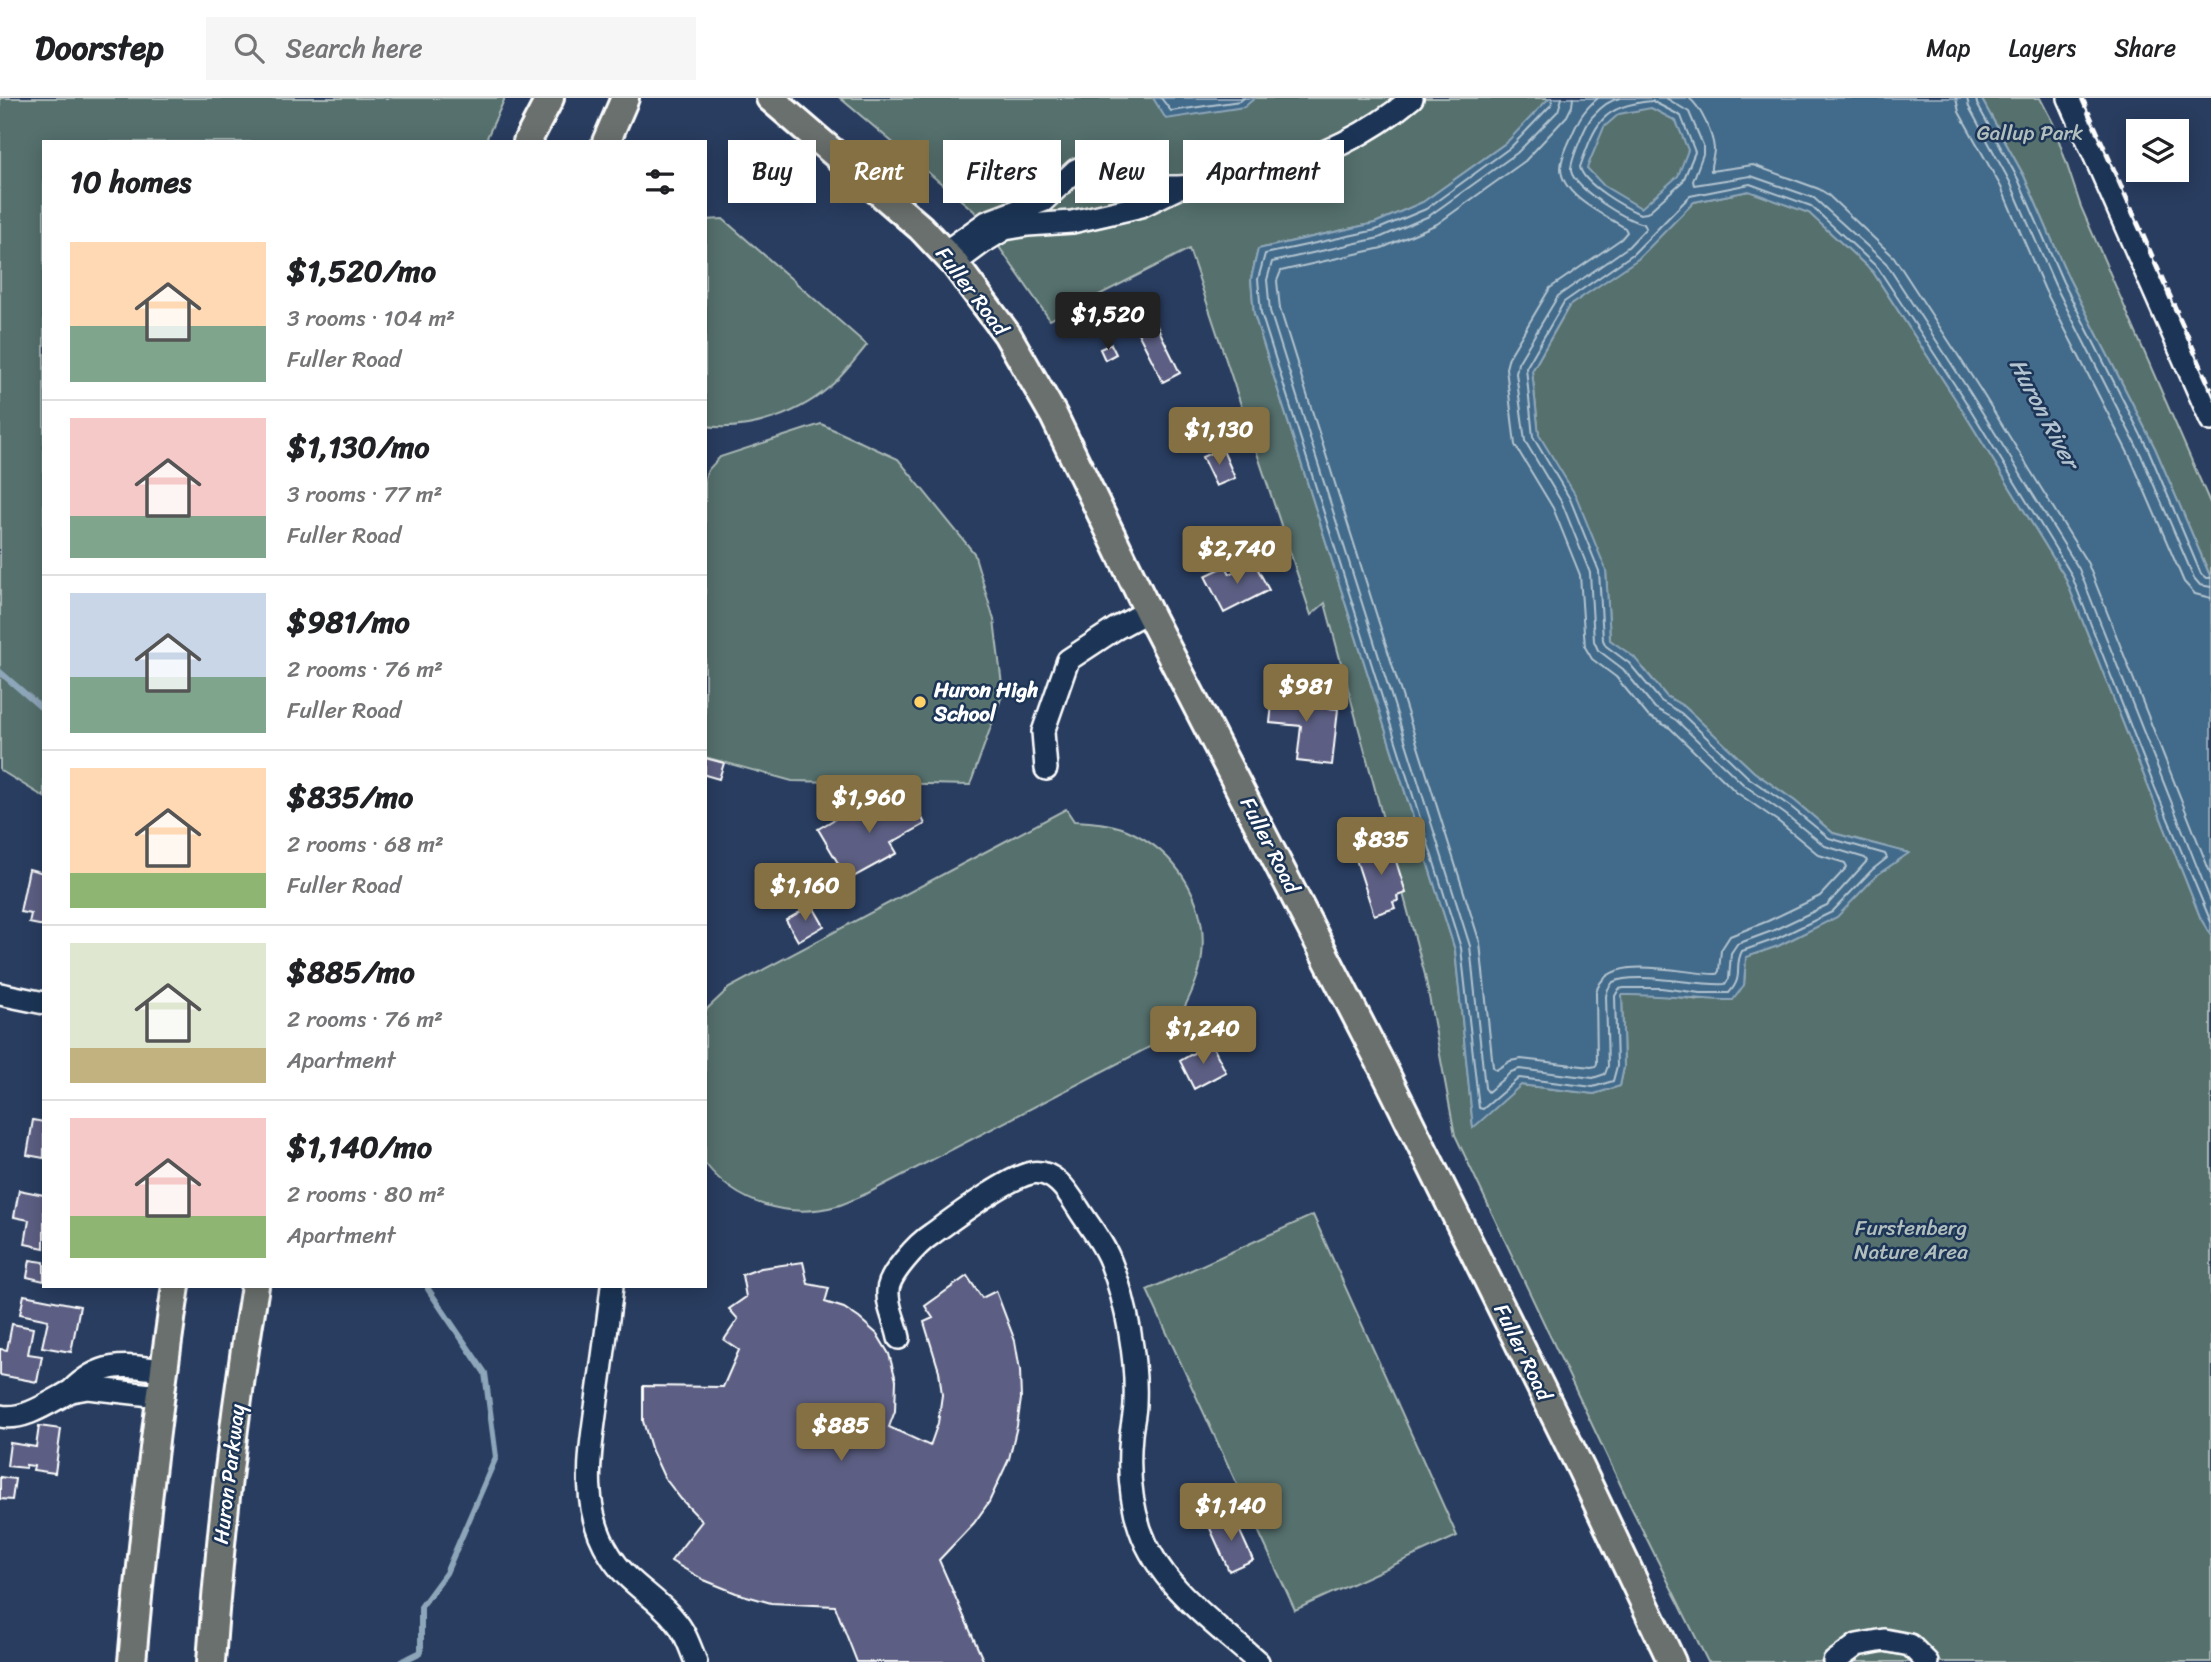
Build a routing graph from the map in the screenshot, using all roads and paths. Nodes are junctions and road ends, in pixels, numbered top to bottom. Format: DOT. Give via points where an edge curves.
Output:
graph roads {
  1 [pos="550,98"];
  2 [pos="625,98"];
  3 [pos="770,98"];
  4 [pos="1412,98"];
  5 [pos="2069,98"];
  6 [pos="528,140"];
  7 [pos="607,140"];
  8 [pos="1180,187"];
  9 [pos="950,258"];
  10 [pos="2211,420"];
  11 [pos="1148,611"];
  12 [pos="1046,769"];
  13 [pos="0,994"];
  14 [pos="42,1003"];
  15 [pos="176,1288"];
  16 [pos="255,1288"];
  17 [pos="612,1288"];
  18 [pos="899,1338"];
  19 [pos="163,1370"];
  20 [pos="71,1391"];
  21 [pos="160,1396"];
  22 [pos="0,1416"];
  23 [pos="132,1662"];
  24 [pos="211,1662"];
  25 [pos="696,1662"];
  26 [pos="1258,1662"];
  27 [pos="1672,1662"];
  28 [pos="1834,1662"];
  29 [pos="1927,1662"];
  1 -- 6 [label="main road"];
  2 -- 7 [label="main road"];
  3 -- 9 [label="main road, Fuller Road"];
  4 -- 8 [label="street" via="1342,145 1303,160 1249,177"];
  5 -- 10 [label="street"];
  8 -- 9 [label="street" via="1129,209 1072,222 1005,229"];
  8 -- 9 [label="street" via="1153,183 1112,165 1091,164 1076,170 1043,201 986,222"];
  9 -- 11 [label="main road, Fuller Road" via="1007,334 1054,415"];
  11 -- 12 [label="street" via="1068,660 1043,732"];
  11 -- 27 [label="main road, Fuller Road" via="1384,1070"];
  13 -- 14 [label="street"];
  15 -- 19 [label="main road"];
  16 -- 24 [label="main road, Huron Parkway" via="230,1462"];
  17 -- 25 [label="street" via="589,1470 592,1513 610,1556 676,1621"];
  18 -- 26 [label="street" via="887,1290 893,1275 928,1236 1031,1173 1046,1173 1067,1190 1112,1263 1125,1310 1135,1404 1132,1499 1141,1531 1158,1567 1184,1597"];
  19 -- 20 [label="street" via="114,1366 96,1371"];
  19 -- 21 [label="main road"];
  20 -- 21 [label="street" via="88,1388"];
  20 -- 22 [label="street" via="28,1413"];
  21 -- 23 [label="main road"];
  28 -- 29 [label="street" via="1857,1645 1884,1640 1910,1645"];
}
